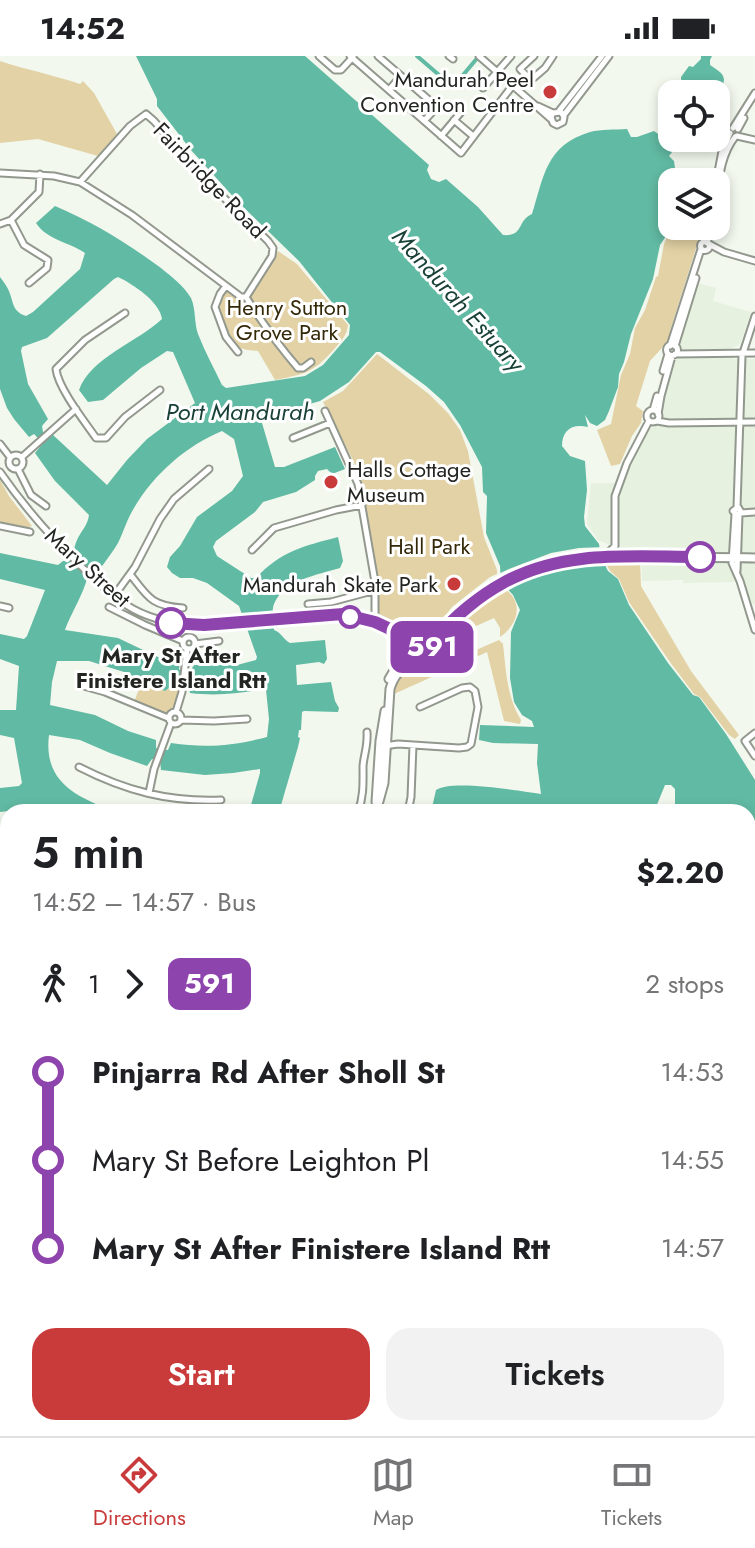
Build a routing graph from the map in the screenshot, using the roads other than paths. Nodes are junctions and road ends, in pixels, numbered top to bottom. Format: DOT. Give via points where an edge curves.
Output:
graph roads {
  1 [pos="319,56"];
  2 [pos="378,56"];
  3 [pos="511,56"];
  4 [pos="534,56"];
  5 [pos="553,56"];
  6 [pos="602,56"];
  7 [pos="609,56"];
  8 [pos="352,57"];
  9 [pos="482,58"];
  10 [pos="497,71"];
  11 [pos="401,76"];
  12 [pos="513,85"];
  13 [pos="483,88"];
  14 [pos="389,90"];
  15 [pos="755,93"];
  16 [pos="755,100"];
  17 [pos="462,111"];
  18 [pos="557,114"];
  19 [pos="454,120"];
  20 [pos="424,121"];
  21 [pos="735,133"];
  22 [pos="441,136"];
  23 [pos="473,136"];
  24 [pos="755,140"];
  25 [pos="719,168"];
  26 [pos="722,168"];
  27 [pos="0,173"];
  28 [pos="40,174"];
  29 [pos="80,182"];
  30 [pos="11,220"];
  31 [pos="0,224"];
  32 [pos="706,240"];
  33 [pos="705,246"];
  34 [pos="755,261"];
  35 [pos="29,283"];
  36 [pos="226,286"];
  37 [pos="246,297"];
  38 [pos="125,313"];
  39 [pos="755,316"];
  40 [pos="673,351"];
  41 [pos="238,352"];
  42 [pos="744,353"];
  43 [pos="755,353"];
  44 [pos="311,362"];
  45 [pos="160,390"];
  46 [pos="76,409"];
  47 [pos="325,411"];
  48 [pos="657,416"];
  49 [pos="649,421"];
  50 [pos="739,422"];
  51 [pos="755,422"];
  52 [pos="330,423"];
  53 [pos="293,438"];
  54 [pos="0,444"];
  55 [pos="22,457"];
  56 [pos="10,461"];
  57 [pos="18,469"];
  58 [pos="209,469"];
  59 [pos="0,471"];
  60 [pos="362,505"];
  61 [pos="46,506"];
  62 [pos="752,511"];
  63 [pos="738,512"];
  64 [pos="0,526"];
  65 [pos="30,532"];
  66 [pos="252,550"];
  67 [pos="606,554"];
  68 [pos="734,556"];
  69 [pos="755,556"];
  70 [pos="130,574"];
  71 [pos="496,584"];
  72 [pos="376,590"];
  73 [pos="114,596"];
  74 [pos="308,604"];
  75 [pos="0,606"];
  76 [pos="109,607"];
  77 [pos="9,608"];
  78 [pos="183,608"];
  79 [pos="375,620"];
  80 [pos="190,625"];
  81 [pos="755,630"];
  82 [pos="189,636"];
  83 [pos="183,641"];
  84 [pos="219,641"];
  85 [pos="417,641"];
  86 [pos="195,644"];
  87 [pos="187,649"];
  88 [pos="404,652"];
  89 [pos="428,655"];
  90 [pos="411,666"];
  91 [pos="80,685"];
  92 [pos="420,707"];
  93 [pos="176,712"];
  94 [pos="247,719"];
  95 [pos="181,720"];
  96 [pos="170,721"];
  97 [pos="367,732"];
  98 [pos="755,733"];
  99 [pos="383,744"];
  100 [pos="413,745"];
  101 [pos="755,756"];
  102 [pos="79,767"];
  103 [pos="364,771"];
  104 [pos="382,772"];
  105 [pos="149,793"];
  106 [pos="221,800"];
  107 [pos="360,804"];
  108 [pos="379,804"];
  109 [pos="410,804"];
  1 -- 8 [label="street" via="335,70"];
  2 -- 11 [label="street"];
  3 -- 10 [label="street"];
  4 -- 5 [label="street" via="520,69 531,80"];
  6 -- 18 [label="street"];
  7 -- 18 [label="street"];
  8 -- 14 [label="street"];
  9 -- 10 [label="street"];
  10 -- 12 [label="street"];
  10 -- 13 [label="street"];
  11 -- 14 [label="street"];
  11 -- 20 [label="street" via="437,107"];
  12 -- 18 [label="street" via="535,105"];
  12 -- 23 [label="street"];
  14 -- 20 [label="street"];
  15 -- 21 [label="street"];
  16 -- 21 [label="street"];
  17 -- 19 [label="street"];
  19 -- 22 [label="street"];
  19 -- 23 [label="street"];
  20 -- 22 [label="street"];
  21 -- 24 [label="street"];
  21 -- 25 [label="street" via="722,151"];
  21 -- 26 [label="street"];
  22 -- 23 [label="street" via="461,153"];
  27 -- 28 [label="street"];
  28 -- 29 [label="street"];
  28 -- 30 [label="street" via="39,192"];
  29 -- 36 [label="street"];
  29 -- 37 [label="street, Fairbridge Road" via="146,114 273,248"];
  30 -- 31 [label="street"];
  30 -- 35 [label="street" via="24,245 48,260 47,268"];
  32 -- 33 [label="street"];
  33 -- 34 [label="street"];
  33 -- 40 [label="street"];
  36 -- 37 [label="street"];
  36 -- 41 [label="street" via="215,307"];
  37 -- 44 [label="street" via="298,368"];
  38 -- 46 [label="street" via="85,340 56,369"];
  39 -- 42 [label="street"];
  40 -- 42 [label="street"];
  40 -- 48 [label="street"];
  42 -- 43 [label="street"];
  42 -- 50 [label="street"];
  45 -- 46 [label="street" via="106,438 96,438"];
  46 -- 55 [label="street"];
  47 -- 52 [label="street"];
  48 -- 49 [label="street"];
  48 -- 49 [label="street" via="647,415"];
  48 -- 50 [label="street" via="672,422"];
  49 -- 67 [label="street" via="615,496 615,546"];
  50 -- 51 [label="street"];
  50 -- 63 [label="street"];
  52 -- 53 [label="street"];
  52 -- 60 [label="street" via="355,476"];
  54 -- 56 [label="street"];
  55 -- 56 [label="street" via="17,454"];
  55 -- 57 [label="street"];
  56 -- 57 [label="street"];
  56 -- 59 [label="street"];
  57 -- 61 [label="street" via="31,495"];
  58 -- 70 [label="street" via="174,499"];
  59 -- 73 [label="street, Mary Street" via="27,509"];
  60 -- 66 [label="street" via="286,523"];
  60 -- 72 [label="street"];
  62 -- 63 [label="street"];
  63 -- 68 [label="street"];
  64 -- 65 [label="street"];
  67 -- 68 [label="main road"];
  67 -- 71 [label="main road" via="549,559"];
  68 -- 69 [label="main road"];
  68 -- 81 [label="street"];
  70 -- 73 [label="street"];
  70 -- 78 [label="street" via="157,604"];
  71 -- 85 [label="main road"];
  71 -- 89 [label="main road" via="440,634"];
  72 -- 74 [label="street"];
  72 -- 79 [label="street"];
  73 -- 80 [label="street, Mary Street" via="151,617"];
  75 -- 77 [label="street"];
  76 -- 83 [label="street"];
  79 -- 80 [label="street, Mary Street" via="343,614"];
  79 -- 85 [label="street, Mary Street"];
  79 -- 88 [label="street, Mary Street" via="390,629"];
  80 -- 82 [label="street"];
  82 -- 83 [label="street"];
  82 -- 86 [label="street"];
  83 -- 87 [label="street"];
  84 -- 86 [label="street"];
  85 -- 88 [label="main road"];
  85 -- 89 [label="main road"];
  86 -- 87 [label="street"];
  87 -- 93 [label="street"];
  88 -- 90 [label="main road"];
  88 -- 99 [label="main road" via="386,687"];
  89 -- 90 [label="main road" via="419,666"];
  90 -- 99 [label="main road" via="399,672 390,689"];
  91 -- 96 [label="street"];
  92 -- 100 [label="street" via="466,687 475,691 478,703 467,747"];
  93 -- 95 [label="street"];
  93 -- 96 [label="street" via="171,712"];
  94 -- 95 [label="street"];
  95 -- 96 [label="street"];
  96 -- 105 [label="street"];
  97 -- 103 [label="street"];
  98 -- 101 [label="street" via="745,741"];
  99 -- 100 [label="street"];
  99 -- 104 [label="main road"];
  100 -- 109 [label="street"];
  102 -- 105 [label="street"];
  103 -- 104 [label="street"];
  103 -- 107 [label="street"];
  104 -- 108 [label="main road"];
  105 -- 106 [label="street"];
}
